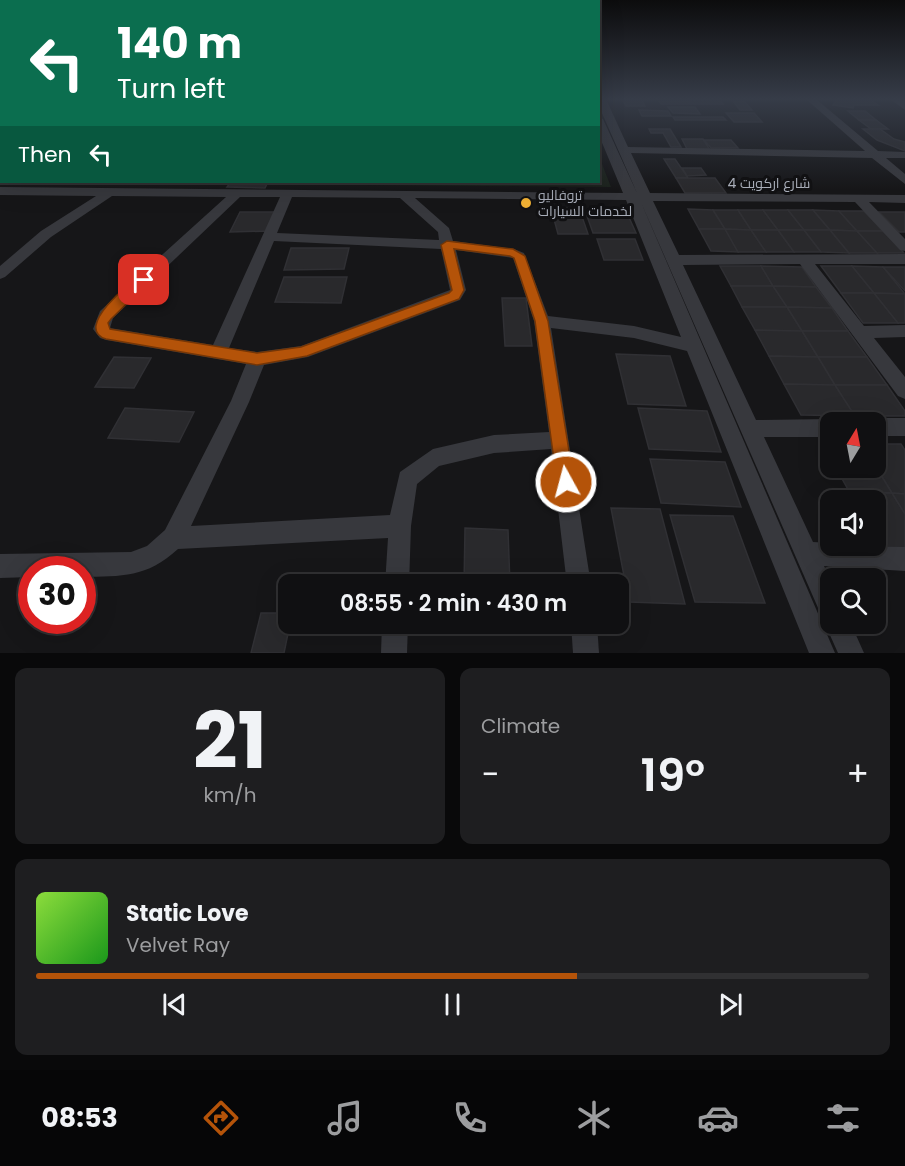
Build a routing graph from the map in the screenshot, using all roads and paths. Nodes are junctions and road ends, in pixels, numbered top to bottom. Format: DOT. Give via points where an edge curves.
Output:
graph roads {
  1 [pos="604,129"];
  2 [pos="615,129"];
  3 [pos="847,129"];
  4 [pos="625,150"];
  5 [pos="876,154"];
  6 [pos="905,155"];
  7 [pos="905,180"];
  8 [pos="0,190"];
  9 [pos="111,191"];
  10 [pos="237,193"];
  11 [pos="288,193"];
  12 [pos="404,195"];
  13 [pos="639,197"];
  14 [pos="859,199"];
  15 [pos="905,199"];
  16 [pos="271,237"];
  17 [pos="447,245"];
  18 [pos="905,247"];
  19 [pos="905,259"];
  20 [pos="675,260"];
  21 [pos="806,262"];
  22 [pos="0,274"];
  23 [pos="542,321"];
  24 [pos="860,332"];
  25 [pos="905,332"];
  26 [pos="694,346"];
  27 [pos="219,353"];
  28 [pos="257,359"];
  29 [pos="905,391"];
  30 [pos="905,427"];
  31 [pos="820,428"];
  32 [pos="886,428"];
  33 [pos="751,429"];
  34 [pos="560,440"];
  35 [pos="399,526"];
  36 [pos="173,538"];
  37 [pos="806,553"];
  38 [pos="905,559"];
  39 [pos="0,566"];
  40 [pos="397,574"];
  41 [pos="578,574"];
  42 [pos="820,584"];
  43 [pos="395,634"];
  44 [pos="585,634"];
  45 [pos="842,634"];
  46 [pos="394,653"];
  47 [pos="586,653"];
  48 [pos="822,653"];
  49 [pos="851,653"];
  1 -- 13 [label="street"];
  2 -- 4 [label="street"];
  3 -- 5 [label="street"];
  4 -- 5 [label="street"];
  4 -- 13 [label="street"];
  5 -- 6 [label="street"];
  5 -- 7 [label="street"];
  8 -- 9 [label="street, شارع اركويت 4"];
  9 -- 10 [label="street, شارع اركويت 4"];
  9 -- 22 [label="street" via="46,234"];
  10 -- 11 [label="street, شارع اركويت 4"];
  10 -- 27 [label="street" via="101,323 106,334"];
  11 -- 12 [label="street, شارع اركويت 4"];
  11 -- 16 [label="street"];
  12 -- 13 [label="street, شارع اركويت 4"];
  12 -- 17 [label="street" via="441,226"];
  13 -- 14 [label="street, شارع اركويت 4"];
  13 -- 20 [label="street"];
  13 -- 26 [label="street"];
  14 -- 15 [label="street, شارع اركويت 4"];
  14 -- 18 [label="street"];
  16 -- 17 [label="street"];
  16 -- 27 [label="street"];
  17 -- 23 [label="street" via="519,256"];
  17 -- 28 [label="street" via="458,290 454,296 302,352"];
  19 -- 21 [label="street"];
  20 -- 21 [label="street"];
  20 -- 33 [label="street"];
  21 -- 24 [label="street"];
  23 -- 26 [label="street" via="634,332"];
  23 -- 34 [label="street"];
  24 -- 25 [label="street"];
  24 -- 29 [label="street"];
  26 -- 48 [label="street"];
  27 -- 28 [label="street"];
  28 -- 36 [label="street"];
  30 -- 32 [label="street"];
  31 -- 33 [label="street"];
  33 -- 37 [label="street"];
  34 -- 35 [label="street" via="494,444 433,458 407,479"];
  34 -- 41 [label="street"];
  35 -- 36 [label="street"];
  35 -- 40 [label="street"];
  36 -- 39 [label="street" via="155,554 131,564"];
  37 -- 38 [label="street"];
  37 -- 42 [label="street"];
  43 -- 46 [label="street"];
  44 -- 47 [label="street"];
  45 -- 49 [label="street"];
}
